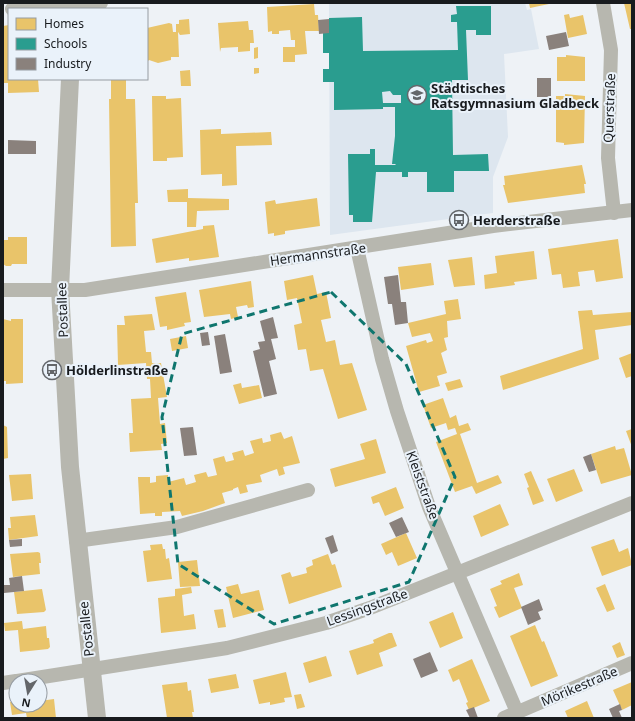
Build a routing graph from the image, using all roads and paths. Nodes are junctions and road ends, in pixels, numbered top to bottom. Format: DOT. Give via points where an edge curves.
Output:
graph roads {
  1 [pos="101,3"];
  2 [pos="603,3"];
  3 [pos="72,6"];
  4 [pos="32,8"];
  5 [pos="70,80"];
  6 [pos="632,210"];
  7 [pos="614,213"];
  8 [pos="358,248"];
  9 [pos="60,289"];
  10 [pos="3,290"];
  11 [pos="308,490"];
  12 [pos="632,503"];
  13 [pos="76,541"];
  14 [pos="458,572"];
  15 [pos="632,663"];
  16 [pos="90,669"];
  17 [pos="48,676"];
  18 [pos="517,712"];
  19 [pos="97,718"];
  20 [pos="504,718"];
  1 -- 3 [label="street"];
  2 -- 7 [label="street, Querstraße" via="611,50 608,158"];
  3 -- 4 [label="street"];
  5 -- 9 [label="street, Postallee"];
  6 -- 7 [label="street, Hermannstraße"];
  7 -- 8 [label="street, Hermannstraße" via="493,226"];
  8 -- 9 [label="street, Hermannstraße" via="147,282 85,290"];
  8 -- 14 [label="street, Kleiststraße" via="374,324 397,411 429,507"];
  9 -- 10 [label="street, Hermannstraße"];
  9 -- 13 [label="street, Postallee" via="65,403"];
  11 -- 13 [label="street" via="177,527"];
  12 -- 14 [label="street, Lessingstraße"];
  13 -- 16 [label="street, Postallee"];
  14 -- 16 [label="street, Lessingstraße" via="370,608 283,635 227,648"];
  14 -- 18 [label="street, Kleiststraße"];
  15 -- 18 [label="street, Mörikestraße"];
  16 -- 17 [label="street"];
  16 -- 19 [label="street, Postallee"];
  18 -- 20 [label="street, Mörikestraße"];
}
